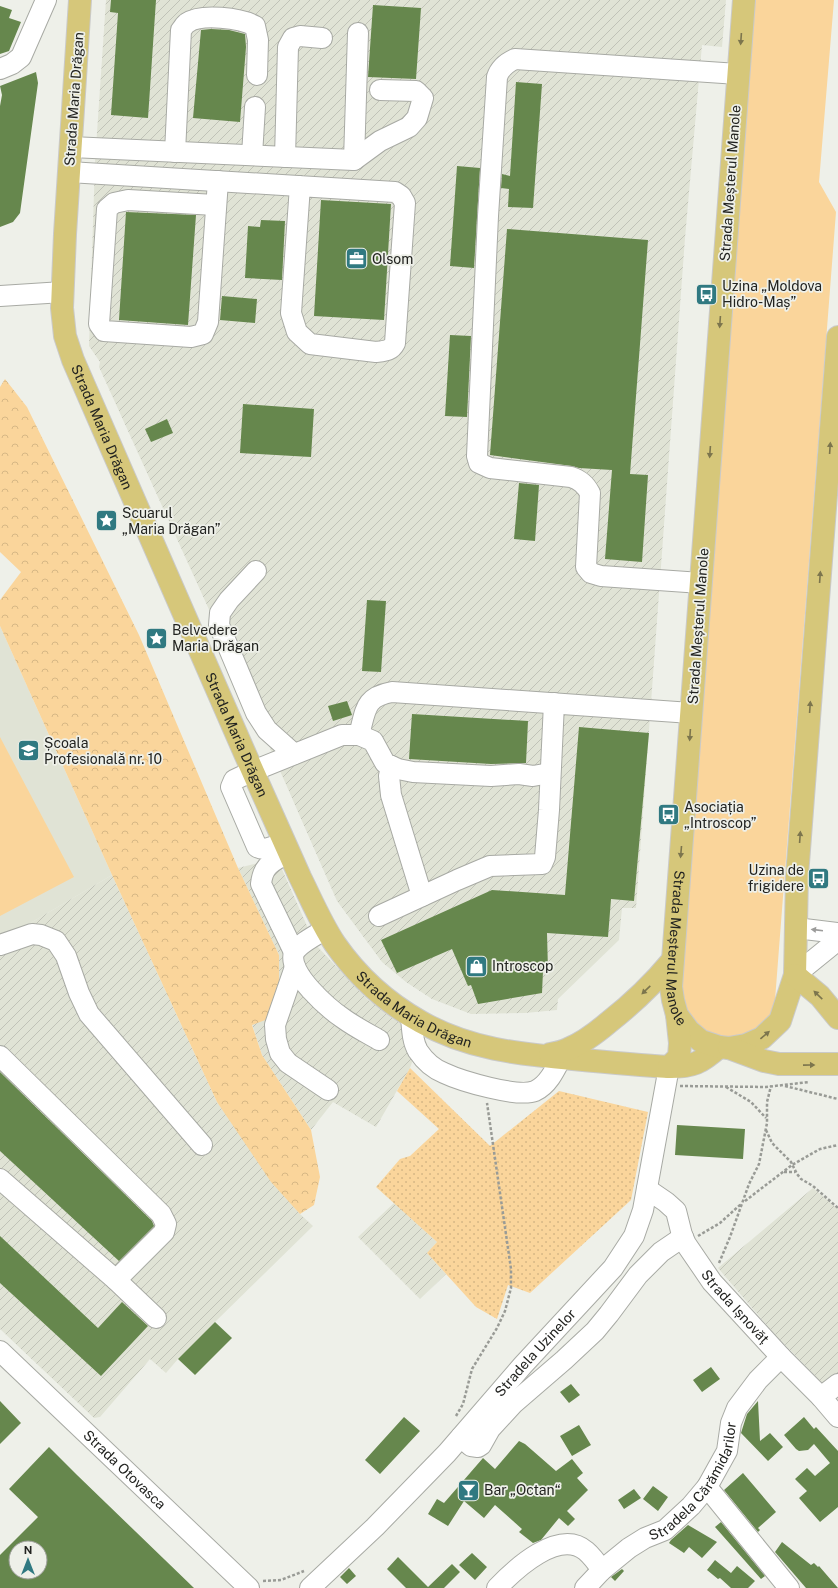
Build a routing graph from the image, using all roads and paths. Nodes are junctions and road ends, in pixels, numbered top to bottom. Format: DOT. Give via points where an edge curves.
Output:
graph roads {
  1 [pos="46,0"];
  2 [pos="80,0"];
  3 [pos="744,0"];
  4 [pos="358,33"];
  5 [pos="322,38"];
  6 [pos="0,69"];
  7 [pos="738,74"];
  8 [pos="257,75"];
  9 [pos="380,90"];
  10 [pos="255,107"];
  11 [pos="71,147"];
  12 [pos="176,152"];
  13 [pos="252,155"];
  14 [pos="285,157"];
  15 [pos="354,160"];
  16 [pos="69,172"];
  17 [pos="218,181"];
  18 [pos="300,186"];
  19 [pos="216,205"];
  20 [pos="63,292"];
  21 [pos="0,296"];
  22 [pos="838,337"];
  23 [pos="256,572"];
  24 [pos="701,583"];
  25 [pos="554,703"];
  26 [pos="691,713"];
  27 [pos="359,734"];
  28 [pos="294,754"];
  29 [pos="391,766"];
  30 [pos="253,771"];
  31 [pos="550,773"];
  32 [pos="287,847"];
  33 [pos="422,896"];
  34 [pos="379,916"];
  35 [pos="796,928"];
  36 [pos="326,929"];
  37 [pos="838,933"];
  38 [pos="838,940"];
  39 [pos="0,946"];
  40 [pos="294,960"];
  41 [pos="672,961"];
  42 [pos="795,975"];
  43 [pos="678,1015"];
  44 [pos="411,1016"];
  45 [pos="838,1018"];
  46 [pos="379,1040"];
  47 [pos="724,1047"];
  48 [pos="0,1056"];
  49 [pos="552,1057"];
  50 [pos="838,1064"];
  51 [pos="673,1077"];
  52 [pos="812,1082"];
  53 [pos="485,1086"];
  54 [pos="726,1086"];
  55 [pos="771,1086"];
  56 [pos="782,1086"];
  57 [pos="328,1090"];
  58 [pos="838,1099"];
  59 [pos="766,1118"];
  60 [pos="766,1130"];
  61 [pos="838,1144"];
  62 [pos="202,1145"];
  63 [pos="792,1165"];
  64 [pos="784,1172"];
  65 [pos="795,1172"];
  66 [pos="0,1179"];
  67 [pos="648,1189"];
  68 [pos="743,1202"];
  69 [pos="838,1208"];
  70 [pos="685,1240"];
  71 [pos="116,1280"];
  72 [pos="712,1282"];
  73 [pos="156,1318"];
  74 [pos="0,1351"];
  75 [pos="781,1357"];
  76 [pos="838,1384"];
  77 [pos="821,1397"];
  78 [pos="463,1404"];
  79 [pos="838,1416"];
  80 [pos="460,1437"];
  81 [pos="707,1488"];
  82 [pos="602,1570"];
  83 [pos="249,1588"];
  84 [pos="310,1588"];
  85 [pos="497,1588"];
  86 [pos="585,1588"];
  87 [pos="789,1588"];
  1 -- 6 [label="street" via="21,57"];
  2 -- 11 [label="main road, Strada Maria Drăgan"];
  3 -- 7 [label="main road, Strada Meșterul Manole, one-way"];
  4 -- 15 [label="street"];
  5 -- 14 [label="street" via="300,36 293,38 288,47"];
  7 -- 24 [label="main road, Strada Meșterul Manole, one-way"];
  7 -- 24 [label="street" via="516,59 508,62 497,77 487,224 477,456 479,463 490,468 570,477 586,485 590,493 586,566 591,573 601,576"];
  8 -- 12 [label="street" via="258,40 255,26 235,19 199,18 187,23 181,30"];
  9 -- 15 [label="street" via="416,91 423,98 417,118 409,127 380,141"];
  10 -- 13 [label="street"];
  11 -- 12 [label="street"];
  11 -- 16 [label="main road, Strada Maria Drăgan"];
  12 -- 13 [label="street"];
  13 -- 14 [label="street"];
  14 -- 15 [label="street"];
  16 -- 17 [label="street"];
  16 -- 20 [label="main road, Strada Maria Drăgan"];
  17 -- 18 [label="street"];
  17 -- 19 [label="street"];
  18 -- 18 [label="street" via="291,313 297,332 310,344 376,352 392,348 395,343 404,203 401,196 395,192"];
  19 -- 19 [label="street" via="208,322 202,334 190,337 104,331 99,324 107,209 114,203 128,200"];
  20 -- 21 [label="street"];
  20 -- 30 [label="main road, Strada Maria Drăgan" via="65,336 73,360"];
  35 -- 22 [label="main road, one-way" via="797,876"];
  23 -- 28 [label="street" via="229,600 220,613 219,625 256,713 267,730"];
  24 -- 26 [label="main road, Strada Meșterul Manole"];
  25 -- 26 [label="street"];
  25 -- 27 [label="street" via="392,692 380,694 368,703"];
  25 -- 31 [label="street"];
  26 -- 41 [label="main road, Strada Meșterul Manole, one-way"];
  27 -- 28 [label="street" via="342,735"];
  27 -- 29 [label="street" via="373,740 386,763"];
  28 -- 30 [label="street"];
  29 -- 31 [label="street" via="412,772 491,776 533,776"];
  29 -- 33 [label="street" via="391,795"];
  30 -- 32 [label="main road, Strada Maria Drăgan"];
  31 -- 33 [label="street" via="545,856 542,864 490,866"];
  32 -- 36 [label="main road, Strada Maria Drăgan"];
  32 -- 40 [label="street" via="267,866 261,884"];
  33 -- 34 [label="street"];
  37 -- 35 [label="street, one-way"];
  35 -- 42 [label="main road"];
  36 -- 40 [label="street" via="300,946"];
  36 -- 44 [label="main road, Strada Maria Drăgan" via="348,962 367,982"];
  38 -- 42 [label="street"];
  39 -- 62 [label="street" via="32,934 56,941 66,956 89,1014"];
  40 -- 46 [label="street" via="300,976 323,1002 344,1019"];
  40 -- 57 [label="street" via="276,1025 276,1039 280,1053 288,1063"];
  41 -- 43 [label="main road, Strada Meșterul Manole" via="671,987"];
  41 -- 49 [label="main road, one-way" via="644,992 600,1029 585,1041"];
  45 -- 42 [label="main road, one-way" via="820,996"];
  47 -- 42 [label="main road, one-way" via="746,1045 762,1038 780,1021"];
  43 -- 47 [label="main road, Strada Meșterul Manole" via="689,1031 701,1041"];
  43 -- 51 [label="main road" via="679,1057"];
  44 -- 49 [label="main road, Strada Maria Drăgan" via="445,1035 475,1045 498,1051"];
  44 -- 53 [label="street" via="412,1034 418,1051 428,1062 442,1072 466,1082"];
  47 -- 50 [label="main road, Strada Meșterul Manole, one-way" via="779,1064"];
  47 -- 51 [label="main road, Strada Maria Drăgan" via="698,1063 686,1067"];
  48 -- 71 [label="street" via="161,1214 166,1224 164,1232"];
  49 -- 51 [label="main road, Strada Maria Drăgan"];
  49 -- 53 [label="street" via="554,1072 544,1086 534,1091 523,1093"];
  51 -- 54 [label="path"];
  51 -- 67 [label="street, Stradela Uzinelor"];
  52 -- 56 [label="path"];
  53 -- 78 [label="path" via="511,1268 511,1288 497,1328 472,1369"];
  54 -- 55 [label="path"];
  54 -- 59 [label="path" via="751,1102"];
  55 -- 56 [label="path"];
  55 -- 59 [label="path"];
  56 -- 58 [label="path"];
  59 -- 60 [label="path"];
  60 -- 63 [label="path" via="772,1143"];
  60 -- 68 [label="path" via="758,1167"];
  61 -- 63 [label="path" via="820,1149"];
  63 -- 64 [label="path"];
  63 -- 65 [label="path"];
  64 -- 65 [label="path"];
  64 -- 68 [label="path"];
  65 -- 69 [label="path"];
  66 -- 71 [label="street"];
  67 -- 70 [label="street, Strada Ișnovăț" via="676,1211"];
  67 -- 80 [label="street, Stradela Uzinelor" via="634,1236 613,1268"];
  68 -- 70 [label="path" via="720,1222"];
  68 -- 72 [label="path"];
  70 -- 72 [label="street, Strada Ișnovăț"];
  70 -- 80 [label="street" via="661,1252 638,1274 595,1331 513,1404 490,1429 481,1445 471,1446"];
  71 -- 73 [label="street"];
  72 -- 75 [label="street, Strada Ișnovăț"];
  74 -- 83 [label="street, Strada Otovasca"];
  75 -- 77 [label="street, Strada Ișnovăț"];
  75 -- 81 [label="street, Stradela Cărămidarilor" via="758,1380 737,1408 731,1423 727,1451"];
  76 -- 77 [label="street"];
  77 -- 79 [label="street, Strada Ișnovăț"];
  80 -- 84 [label="street, Stradela Uzinelor" via="375,1527"];
  81 -- 82 [label="street, Stradela Cărămidarilor" via="665,1530 629,1548"];
  81 -- 87 [label="street"];
  82 -- 85 [label="street" via="586,1550 575,1545 563,1544 538,1554 519,1567"];
  82 -- 86 [label="street, Stradela Cărămidarilor"];
}
